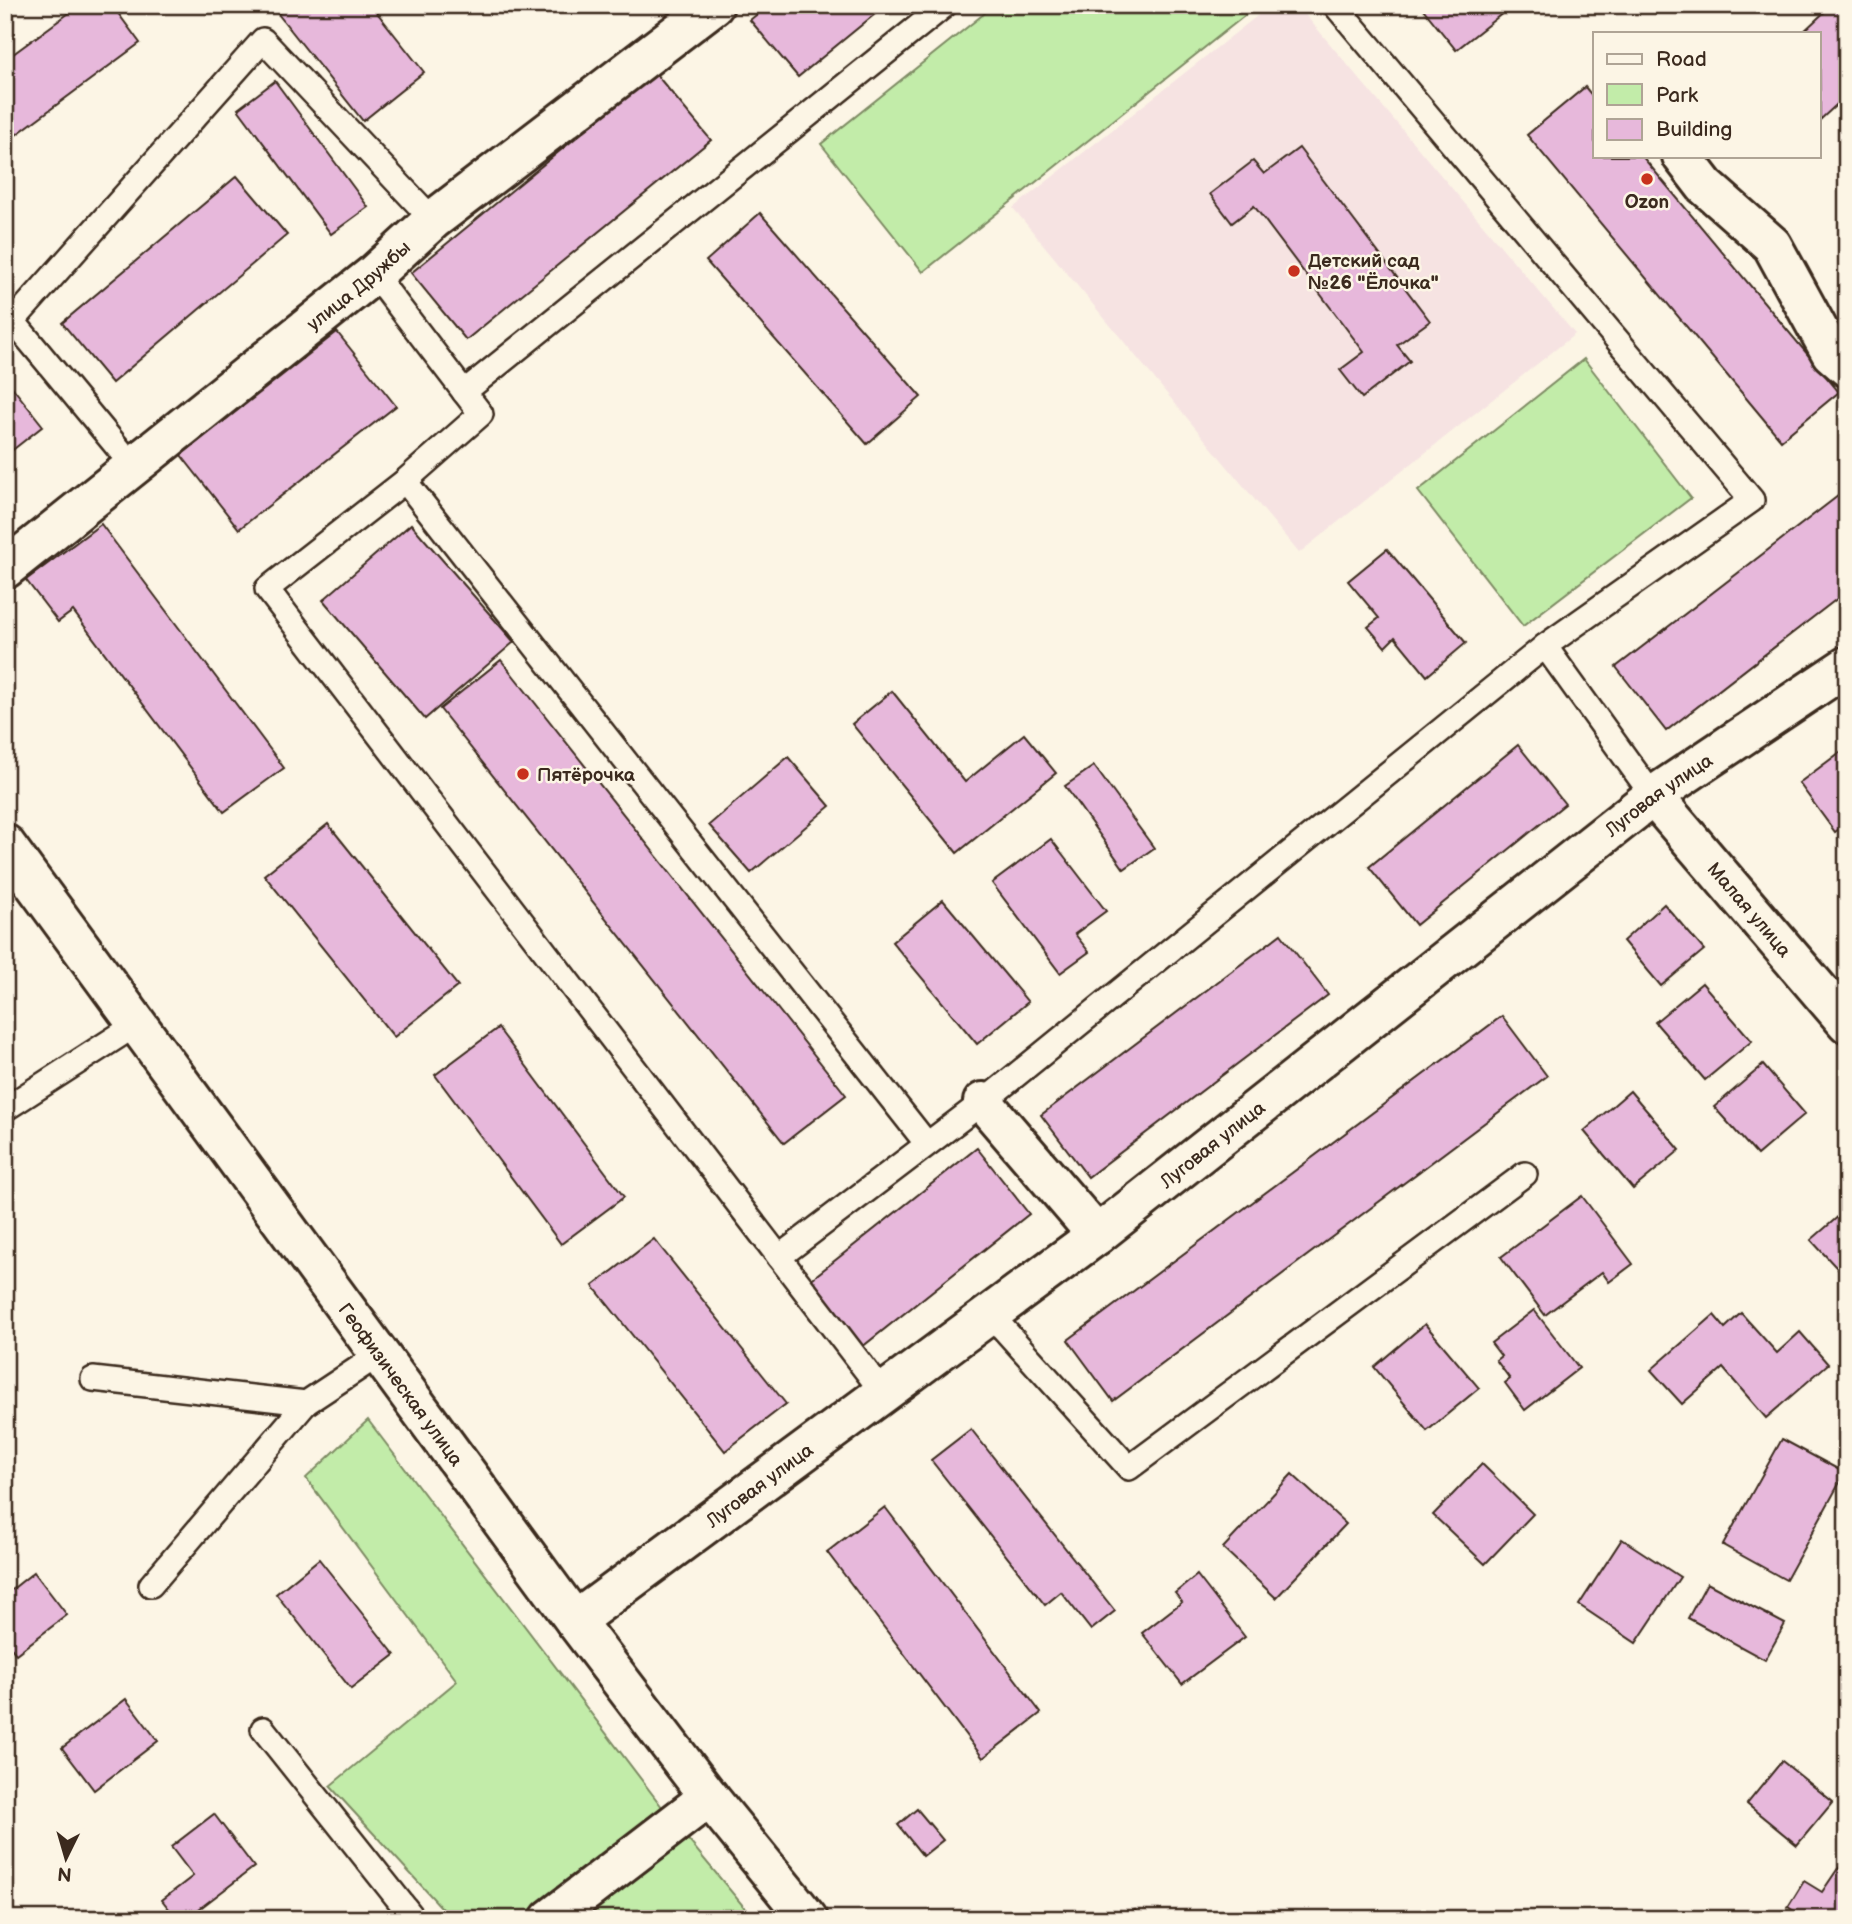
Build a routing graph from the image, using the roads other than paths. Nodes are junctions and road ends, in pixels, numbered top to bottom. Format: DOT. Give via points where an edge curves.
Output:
graph roads {
  1 [pos="715,5"];
  2 [pos="946,5"];
  3 [pos="1335,5"];
  4 [pos="1684,158"];
  5 [pos="433,220"];
  6 [pos="374,274"];
  7 [pos="1847,367"];
  8 [pos="464,392"];
  9 [pos="133,466"];
  10 [pos="405,481"];
  11 [pos="5,569"];
  12 [pos="1545,646"];
  13 [pos="1847,666"];
  14 [pos="1653,796"];
  15 [pos="5,844"];
  16 [pos="1847,1023"];
  17 [pos="137,1024"];
  18 [pos="983,1102"];
  19 [pos="5,1109"];
  20 [pos="927,1144"];
  21 [pos="1525,1174"];
  22 [pos="1097,1235"];
  23 [pos="779,1257"];
  24 [pos="991,1315"];
  25 [pos="380,1354"];
  26 [pos="93,1380"];
  27 [pos="884,1394"];
  28 [pos="306,1403"];
  29 [pos="151,1585"];
  30 [pos="575,1621"];
  31 [pos="263,1729"];
  32 [pos="709,1797"];
  33 [pos="414,1919"];
  34 [pos="550,1919"];
  35 [pos="808,1919"];
  1 -- 5 [label="street, улица Дружбы"];
  2 -- 8 [label="lane"];
  3 -- 12 [label="lane" via="1752,500"];
  4 -- 7 [label="street" via="1705,186 1772,245 1831,353"];
  5 -- 6 [label="street, улица Дружбы"];
  5 -- 9 [label="lane" via="262,40 13,321"];
  6 -- 8 [label="lane"];
  6 -- 9 [label="street, улица Дружбы"];
  8 -- 10 [label="lane" via="481,414"];
  9 -- 11 [label="street, улица Дружбы"];
  10 -- 20 [label="lane"];
  10 -- 23 [label="lane" via="267,589"];
  12 -- 14 [label="lane"];
  12 -- 18 [label="lane"];
  13 -- 14 [label="street, Луговая улица"];
  14 -- 16 [label="street, Малая улица"];
  14 -- 22 [label="street, Луговая улица"];
  15 -- 17 [label="street, Геофизическая улица"];
  17 -- 19 [label="lane"];
  17 -- 25 [label="street, Геофизическая улица"];
  18 -- 20 [label="lane"];
  18 -- 22 [label="street"];
  20 -- 23 [label="lane"];
  21 -- 24 [label="lane" via="1129,1468"];
  22 -- 24 [label="street, Луговая улица"];
  23 -- 27 [label="lane"];
  24 -- 27 [label="street, Луговая улица"];
  25 -- 28 [label="lane"];
  25 -- 30 [label="street, Геофизическая улица"];
  26 -- 28 [label="lane"];
  27 -- 30 [label="street, Луговая улица"];
  28 -- 29 [label="lane"];
  30 -- 32 [label="street, Геофизическая улица"];
  31 -- 33 [label="lane"];
  32 -- 34 [label="street"];
  32 -- 35 [label="street, Геофизическая улица"];
}
